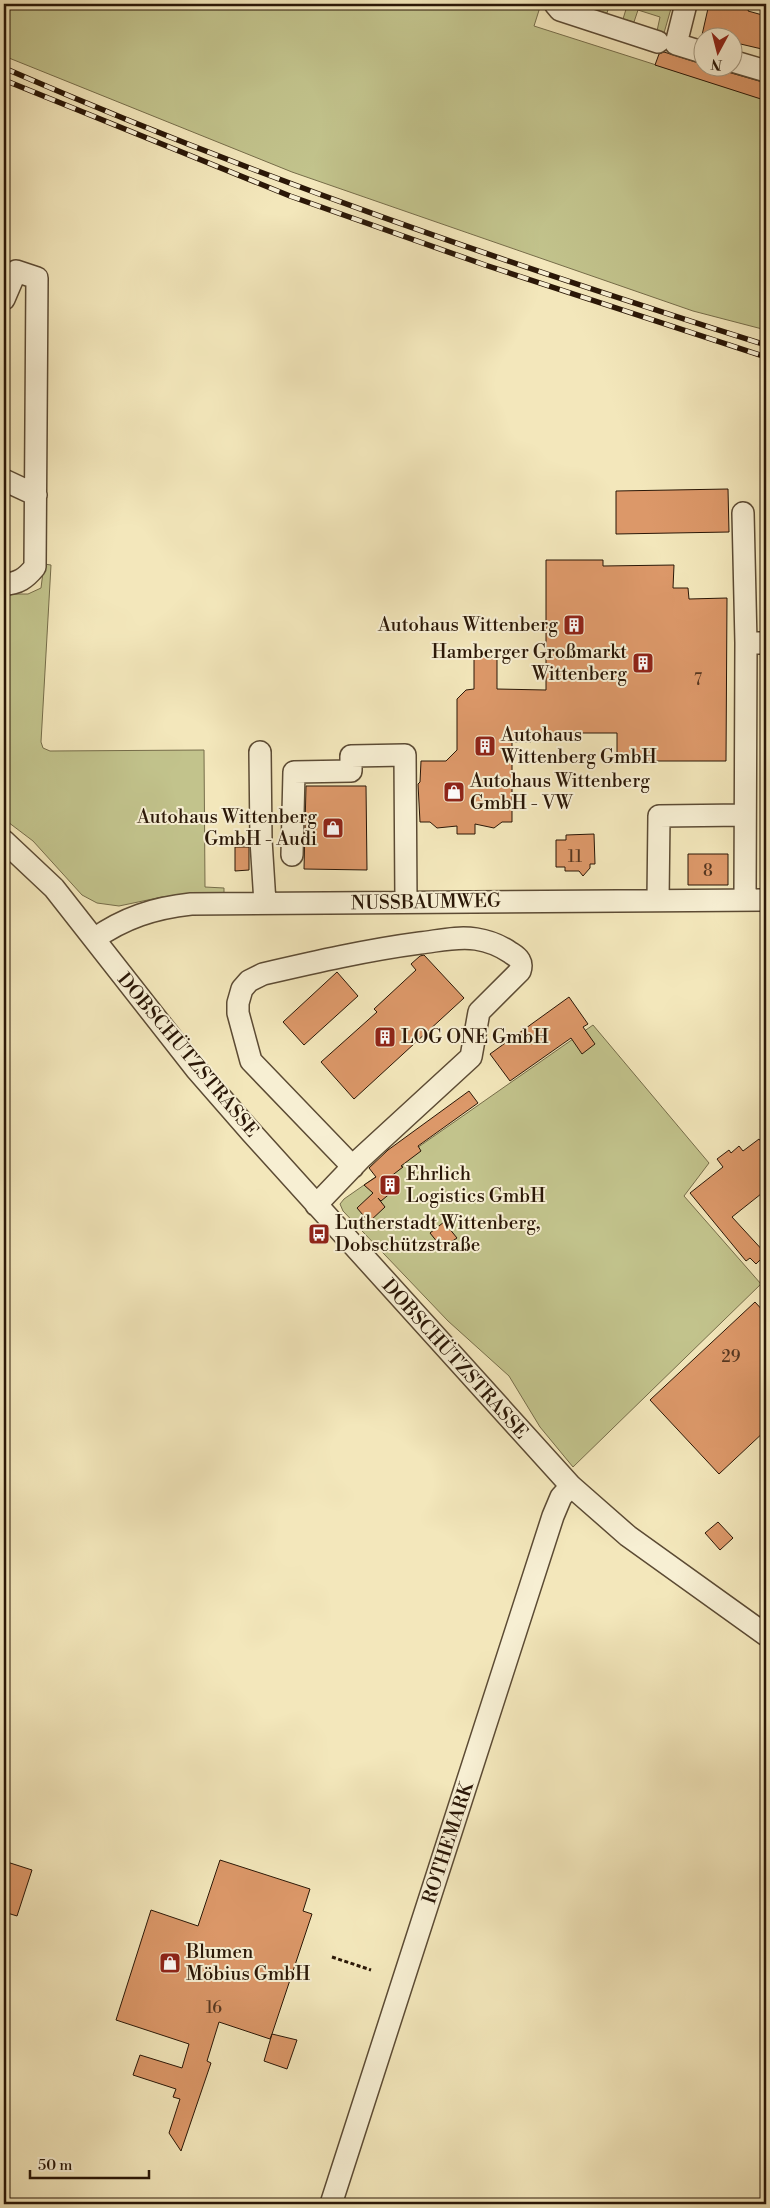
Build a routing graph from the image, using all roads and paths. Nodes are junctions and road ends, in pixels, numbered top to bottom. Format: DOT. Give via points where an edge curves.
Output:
graph roads {
  1 [pos="555,4"];
  2 [pos="686,4"];
  3 [pos="658,42"];
  4 [pos="692,49"];
  5 [pos="742,64"];
  6 [pos="766,71"];
  7 [pos="4,300"];
  8 [pos="36,315"];
  9 [pos="4,480"];
  10 [pos="36,495"];
  11 [pos="743,513"];
  12 [pos="4,584"];
  13 [pos="756,643"];
  14 [pos="260,752"];
  15 [pos="745,815"];
  16 [pos="261,818"];
  17 [pos="294,818"];
  18 [pos="4,841"];
  19 [pos="292,855"];
  20 [pos="658,900"];
  21 [pos="756,900"];
  22 [pos="406,902"];
  23 [pos="265,903"];
  24 [pos="94,938"];
  25 [pos="353,1167"];
  26 [pos="316,1205"];
  27 [pos="571,1486"];
  28 [pos="766,1635"];
  29 [pos="332,1957"];
  30 [pos="371,1970"];
  31 [pos="331,2204"];
  1 -- 3 [label="street" via="560,10"];
  2 -- 4 [label="street" via="676,44"];
  5 -- 6 [label="street"];
  7 -- 8 [label="street"];
  7 -- 8 [label="street" via="16,270 37,278"];
  8 -- 10 [label="street"];
  9 -- 10 [label="street"];
  10 -- 12 [label="street" via="35,567 25,579"];
  11 -- 13 [label="street"];
  13 -- 15 [label="street"];
  14 -- 16 [label="street"];
  15 -- 20 [label="street" via="659,816"];
  15 -- 21 [label="street"];
  16 -- 17 [label="street"];
  16 -- 23 [label="street"];
  17 -- 19 [label="street"];
  17 -- 22 [label="street" via="294,772 351,771 351,756 405,755"];
  18 -- 24 [label="street, DOBSCHÜTZSTRASSE" via="54,888"];
  20 -- 21 [label="street, NUSSBAUMWEG"];
  20 -- 22 [label="street, NUSSBAUMWEG"];
  22 -- 23 [label="street, NUSSBAUMWEG"];
  23 -- 24 [label="street, NUSSBAUMWEG" via="191,904 157,909 129,918"];
  24 -- 26 [label="street, DOBSCHÜTZSTRASSE" via="196,1068"];
  25 -- 25 [label="street" via="472,1057 479,1012 522,966 513,954 478,939 450,939 367,950 263,974 242,989 238,1013 251,1061"];
  25 -- 26 [label="street"];
  26 -- 27 [label="street, DOBSCHÜTZSTRASSE"];
  27 -- 28 [label="street, DOBSCHÜTZSTRASSE" via="628,1536"];
  27 -- 31 [label="street, ROTHEMARK" via="561,1497 553,1516"];
  29 -- 30 [label="path"];
}
